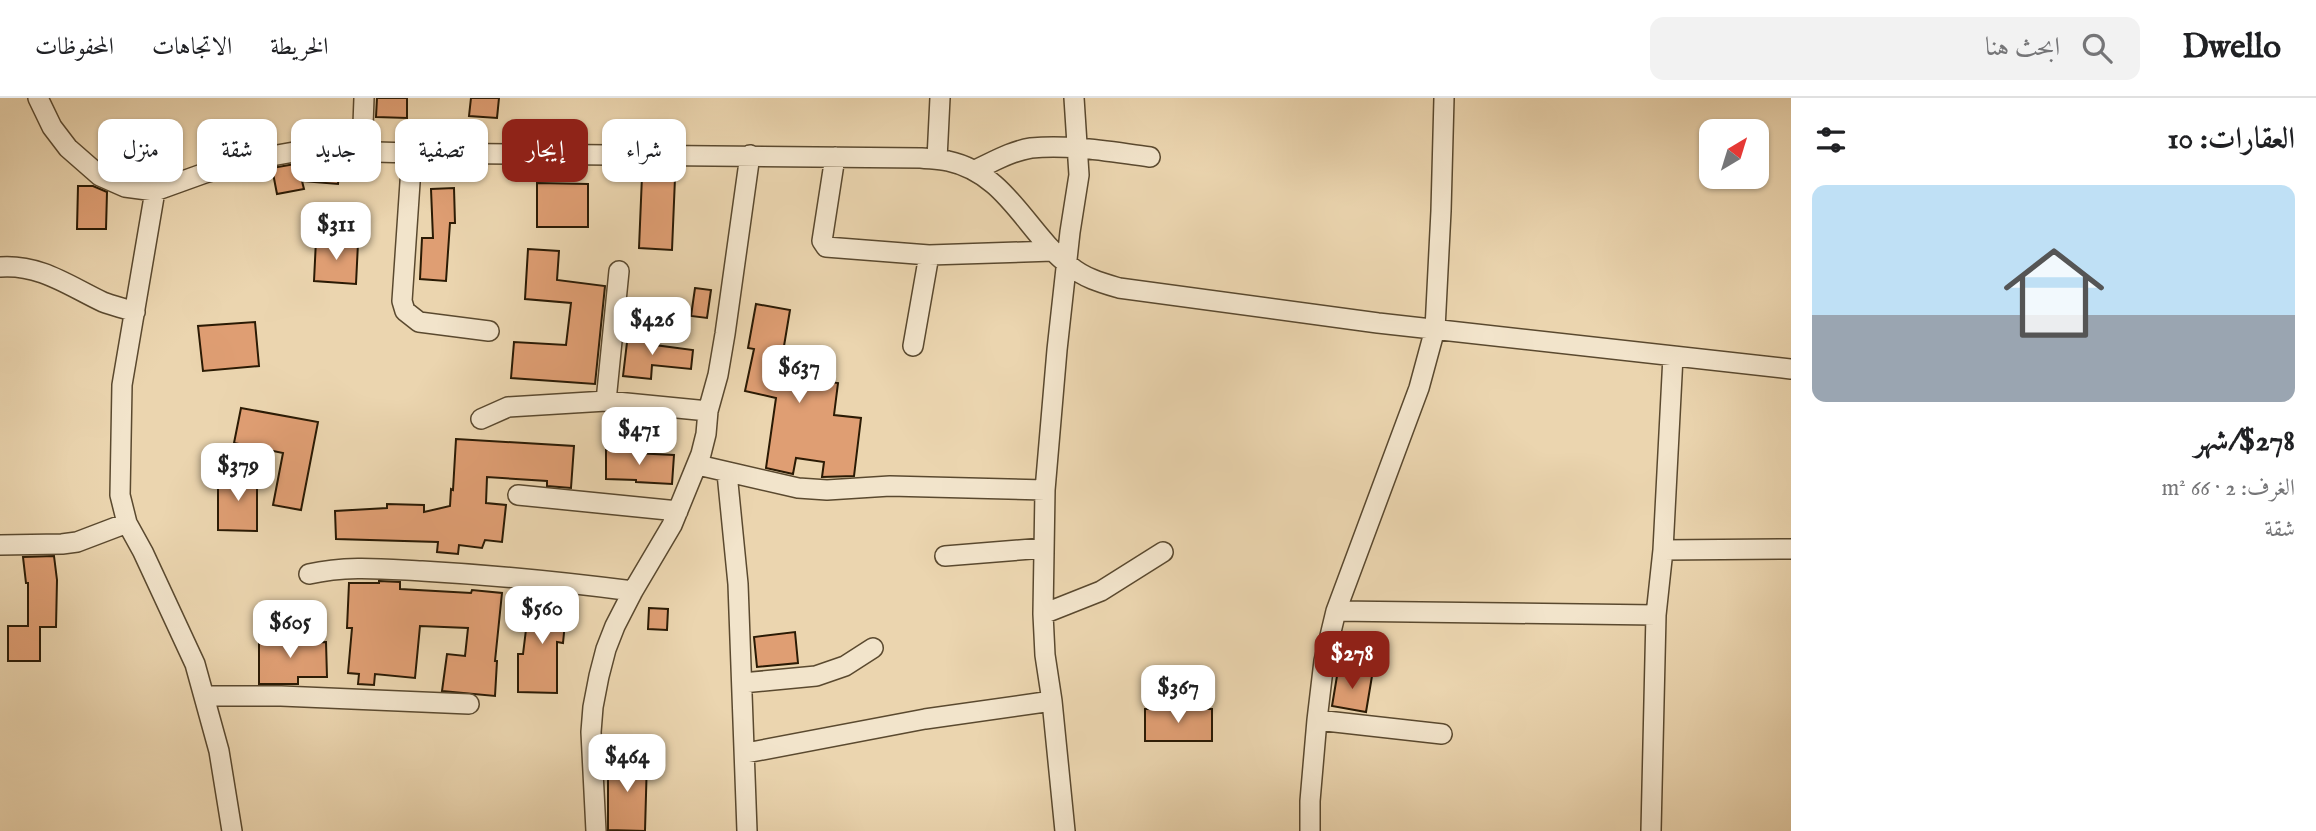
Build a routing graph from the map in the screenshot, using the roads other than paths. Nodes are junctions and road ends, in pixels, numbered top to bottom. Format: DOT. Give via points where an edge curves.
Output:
graph roads {
  1 [pos="38,98"];
  2 [pos="364,98"];
  3 [pos="940,98"];
  4 [pos="1074,98"];
  5 [pos="1444,98"];
  6 [pos="363,119"];
  7 [pos="1077,148"];
  8 [pos="291,153"];
  9 [pos="488,153"];
  10 [pos="750,155"];
  11 [pos="835,156"];
  12 [pos="1150,157"];
  13 [pos="937,159"];
  14 [pos="975,170"];
  15 [pos="410,182"];
  16 [pos="155,191"];
  17 [pos="929,255"];
  18 [pos="1060,258"];
  19 [pos="0,267"];
  20 [pos="619,271"];
  21 [pos="135,312"];
  22 [pos="1435,329"];
  23 [pos="489,331"];
  24 [pos="913,346"];
  25 [pos="1672,356"];
  26 [pos="1791,369"];
  27 [pos="606,401"];
  28 [pos="708,411"];
  29 [pos="481,419"];
  30 [pos="698,465"];
  31 [pos="727,473"];
  32 [pos="1045,490"];
  33 [pos="518,495"];
  34 [pos="678,511"];
  35 [pos="127,523"];
  36 [pos="0,545"];
  37 [pos="1044,548"];
  38 [pos="1791,549"];
  39 [pos="1663,550"];
  40 [pos="1163,552"];
  41 [pos="945,556"];
  42 [pos="309,574"];
  43 [pos="633,591"];
  44 [pos="1336,611"];
  45 [pos="1043,614"];
  46 [pos="1656,615"];
  47 [pos="873,648"];
  48 [pos="742,683"];
  49 [pos="206,696"];
  50 [pos="1052,701"];
  51 [pos="469,704"];
  52 [pos="1317,720"];
  53 [pos="1442,734"];
  54 [pos="746,753"];
  55 [pos="232,831"];
  56 [pos="596,831"];
  57 [pos="747,831"];
  58 [pos="1065,831"];
  59 [pos="1310,831"];
  60 [pos="1651,831"];
  1 -- 16 [label="street" via="68,148 100,176 125,187"];
  2 -- 6 [label="street"];
  3 -- 13 [label="street"];
  4 -- 7 [label="street"];
  5 -- 22 [label="street"];
  7 -- 12 [label="street"];
  7 -- 14 [label="street" via="1023,150"];
  7 -- 18 [label="street" via="1079,175 1070,233"];
  8 -- 16 [label="street" via="205,173"];
  9 -- 10 [label="street"];
  10 -- 11 [label="street"];
  10 -- 28 [label="street" via="725,334"];
  11 -- 13 [label="street"];
  11 -- 17 [label="street" via="822,241 827,247"];
  13 -- 14 [label="street"];
  14 -- 18 [label="street" via="1011,199"];
  15 -- 23 [label="street" via="405,311 419,322"];
  16 -- 21 [label="street"];
  17 -- 18 [label="street"];
  17 -- 24 [label="street"];
  18 -- 22 [label="street" via="1087,277 1119,288"];
  18 -- 32 [label="street"];
  19 -- 21 [label="street" via="40,270 104,303"];
  20 -- 27 [label="street"];
  21 -- 35 [label="street" via="121,408 120,495"];
  22 -- 25 [label="street"];
  22 -- 44 [label="street" via="1419,388"];
  25 -- 26 [label="street"];
  25 -- 39 [label="street"];
  27 -- 28 [label="street"];
  27 -- 29 [label="street" via="508,407"];
  28 -- 30 [label="street"];
  30 -- 31 [label="street"];
  30 -- 34 [label="street"];
  31 -- 32 [label="street" via="799,488"];
  31 -- 48 [label="street"];
  32 -- 37 [label="street"];
  33 -- 34 [label="street"];
  34 -- 43 [label="street"];
  35 -- 36 [label="street" via="77,542"];
  35 -- 49 [label="street"];
  37 -- 41 [label="street"];
  37 -- 45 [label="street"];
  38 -- 39 [label="street"];
  39 -- 46 [label="street"];
  40 -- 45 [label="street" via="1101,591"];
  42 -- 43 [label="street" via="355,568 441,572"];
  43 -- 56 [label="street" via="606,649 593,707"];
  44 -- 46 [label="street"];
  44 -- 52 [label="street"];
  45 -- 50 [label="street"];
  46 -- 60 [label="street"];
  47 -- 48 [label="street" via="845,666 816,676"];
  48 -- 54 [label="street"];
  49 -- 51 [label="street"];
  49 -- 55 [label="street"];
  50 -- 54 [label="street" via="925,719"];
  50 -- 58 [label="street"];
  52 -- 53 [label="street"];
  52 -- 59 [label="street"];
  54 -- 57 [label="street"];
}
